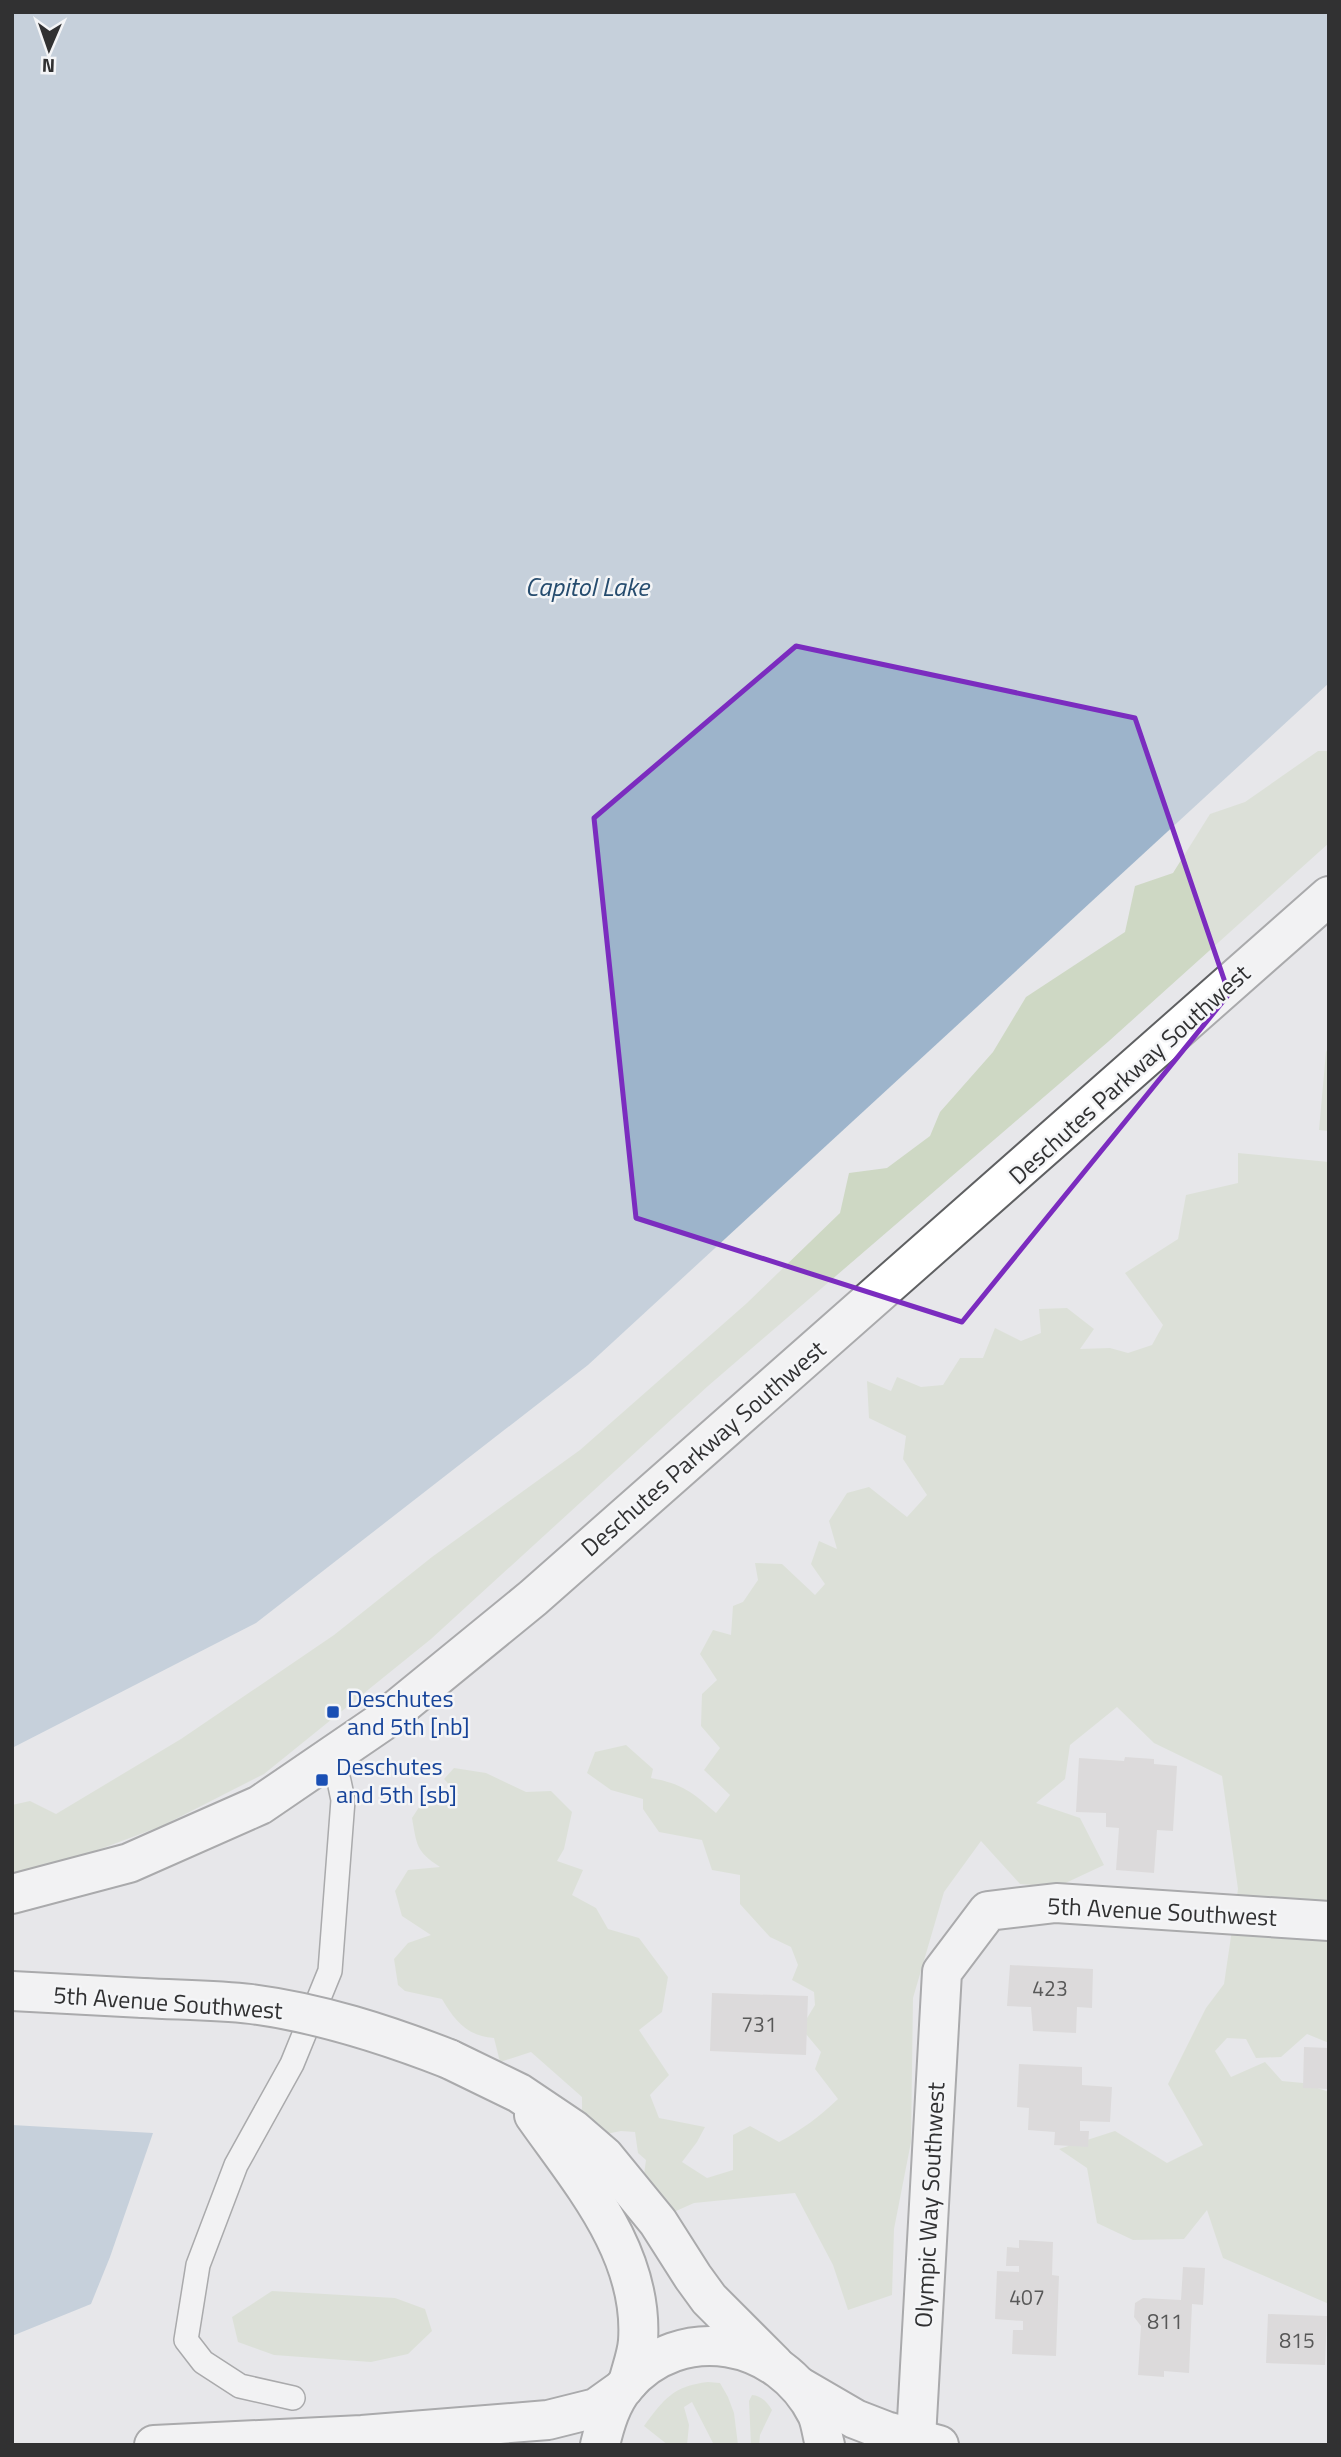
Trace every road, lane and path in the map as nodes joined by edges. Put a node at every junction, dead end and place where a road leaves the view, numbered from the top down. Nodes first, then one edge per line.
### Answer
1 (1329, 897) edge
2 (339, 1781) dead end
3 (12, 1894) edge
4 (1329, 1920) edge
5 (942, 1972) joint
6 (12, 1991) edge
7 (519, 2093) junction
8 (787, 2375) junction
9 (626, 2386) junction
10 (293, 2398) dead end
11 (362, 2435) junction
12 (928, 2442) edge
13 (154, 2445) edge
14 (415, 2445) edge
15 (600, 2445) edge
16 (825, 2445) edge

1 - 3 street, Deschutes Parkway Southwest
2 - 10 lane
4 - 5 street, 5th Avenue Southwest
5 - 12 street, Olympic Way Southwest
6 - 7 street, 5th Avenue Southwest, bridge
7 - 8 street, 5th Avenue Southwest
7 - 9 street, 5th Avenue Southwest
8 - 9 street
8 - 12 street
8 - 16 street
9 - 11 street
9 - 15 street
11 - 13 street
11 - 14 street

